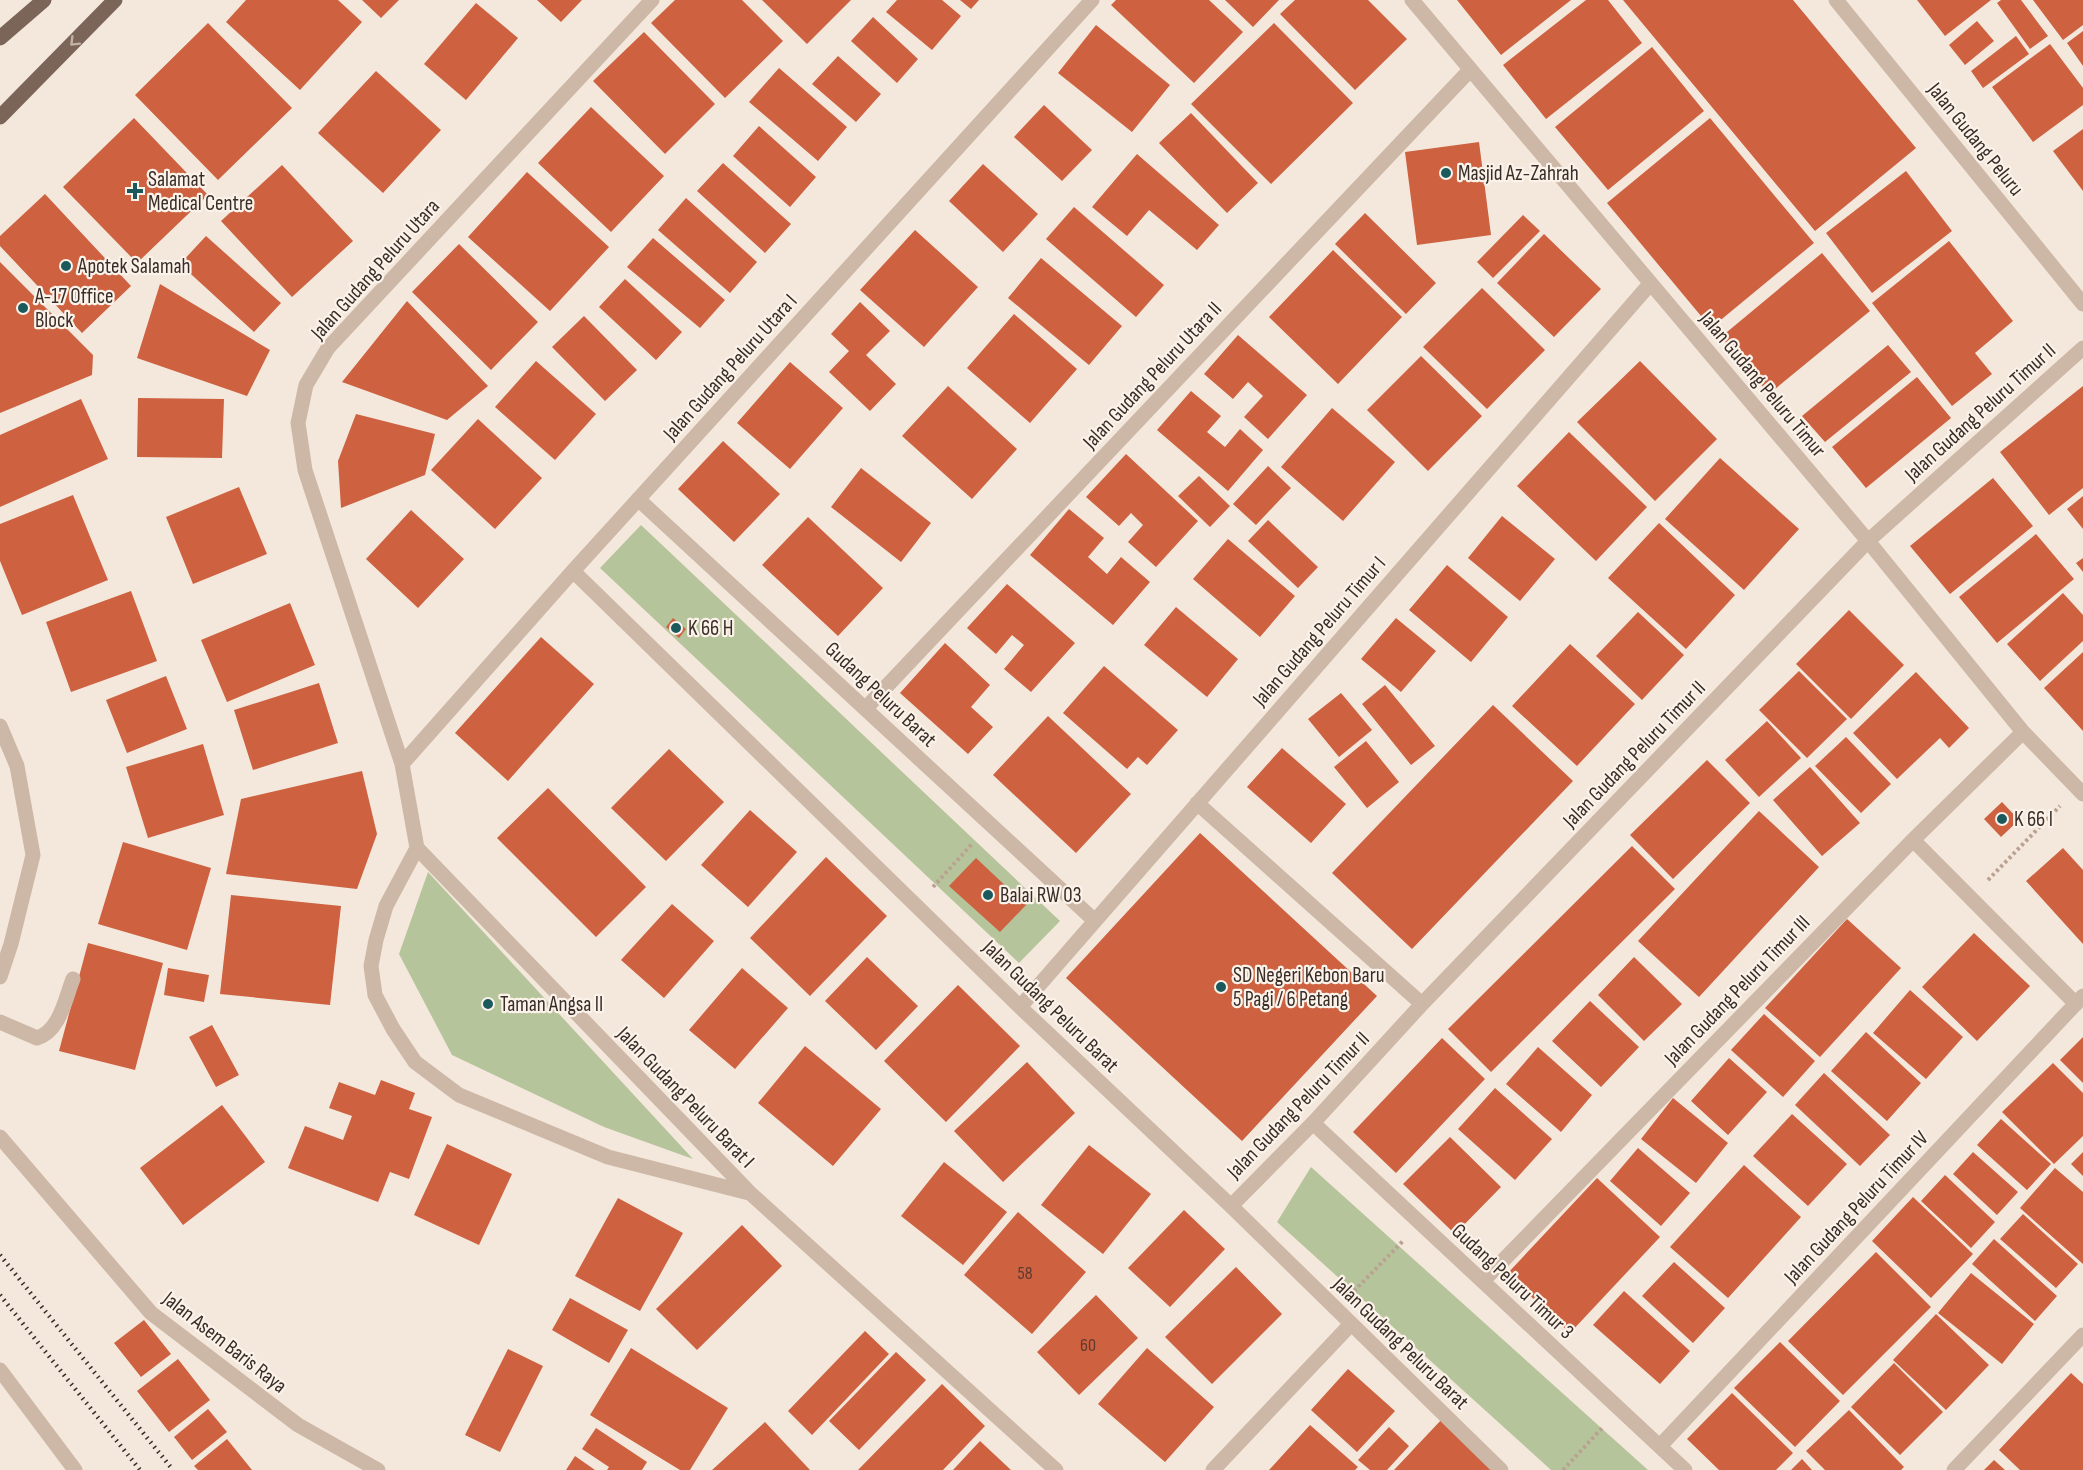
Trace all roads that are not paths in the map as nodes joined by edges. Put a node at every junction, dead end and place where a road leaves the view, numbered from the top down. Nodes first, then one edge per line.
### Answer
1 (44, 0) edge
2 (115, 0) edge
3 (652, 0) edge
4 (1092, 0) edge
5 (1412, 0) edge
6 (1836, 0) edge
7 (0, 38) edge
8 (1470, 70) junction
9 (0, 117) edge
10 (1650, 284) junction
11 (2083, 304) edge
12 (2083, 348) edge
13 (638, 499) junction
14 (1868, 541) junction
15 (573, 571) junction
16 (866, 708) junction
17 (0, 726) edge
18 (2023, 732) junction
19 (402, 764) junction
20 (2080, 791) edge
21 (1197, 803) junction
22 (1913, 840) junction
23 (417, 848) junction
24 (1095, 921) junction
25 (5, 942) edge
26 (0, 976) edge
27 (73, 979) dead end
28 (2079, 1000) edge
29 (1422, 1004) junction
30 (1020, 1007) junction
31 (0, 1022) edge
32 (1313, 1123) junction
33 (0, 1137) edge
34 (750, 1193) junction
35 (1231, 1206) junction
36 (1483, 1281) junction
37 (1351, 1324) junction
38 (2083, 1335) edge
39 (0, 1370) edge
40 (1660, 1446) junction
41 (75, 1470) edge
42 (378, 1470) edge
43 (1056, 1470) edge
44 (1213, 1470) edge
45 (1501, 1470) edge
46 (1686, 1470) edge
47 (1954, 1470) edge

1 - 7 main road
2 -> 9 main road
3 - 19 street, Jalan Gudang Peluru Utara
4 - 13 street, Jalan Gudang Peluru Utara I
5 - 8 street, Jalan Gudang Peluru Timur
6 - 11 street, Jalan Gudang Peluru
8 - 10 street, Jalan Gudang Peluru Timur
8 - 16 street, Jalan Gudang Peluru Utara II
10 - 14 street, Jalan Gudang Peluru Timur
10 - 21 street, Jalan Gudang Peluru Timur I
12 - 14 street, Jalan Gudang Peluru Timur II
13 - 15 street, Jalan Gudang Peluru Utara I
13 - 16 street, Gudang Peluru Barat
14 - 18 street, Jalan Gudang Peluru Timur
14 - 29 street, Jalan Gudang Peluru Timur II
15 - 19 street, Jalan Gudang Peluru Utara I
15 - 30 street, Jalan Gudang Peluru Barat
16 - 24 street, Gudang Peluru Barat
17 - 25 street
18 - 20 street, Jalan Gudang Peluru Timur
18 - 22 street, Jalan Gudang Peluru Timur III
19 - 23 street
21 - 24 street, Jalan Gudang Peluru Timur I
21 - 29 street
22 - 28 street
22 - 36 street, Jalan Gudang Peluru Timur III
23 - 34 street, Jalan Gudang Peluru Barat I
23 - 34 street, Jalan Gudang Peluru Barat I
24 - 30 street, Jalan Gudang Peluru Timur I
25 - 26 street
27 - 31 street
28 - 40 street, Jalan Gudang Peluru Timur IV
29 - 32 street, Jalan Gudang Peluru Timur II
30 - 35 street, Jalan Gudang Peluru Barat
32 - 35 street, Jalan Gudang Peluru Timur II
32 - 36 street, Gudang Peluru Timur 3
33 - 42 street, Jalan Asem Baris Raya
34 - 43 street, Jalan Gudang Peluru Barat I
35 - 37 street, Jalan Gudang Peluru Barat
36 - 40 street, Gudang Peluru Timur 3
37 - 44 street
37 - 45 street, Jalan Gudang Peluru Barat
38 - 47 street
39 - 41 street
40 - 46 street, Gudang Peluru Timur 3

